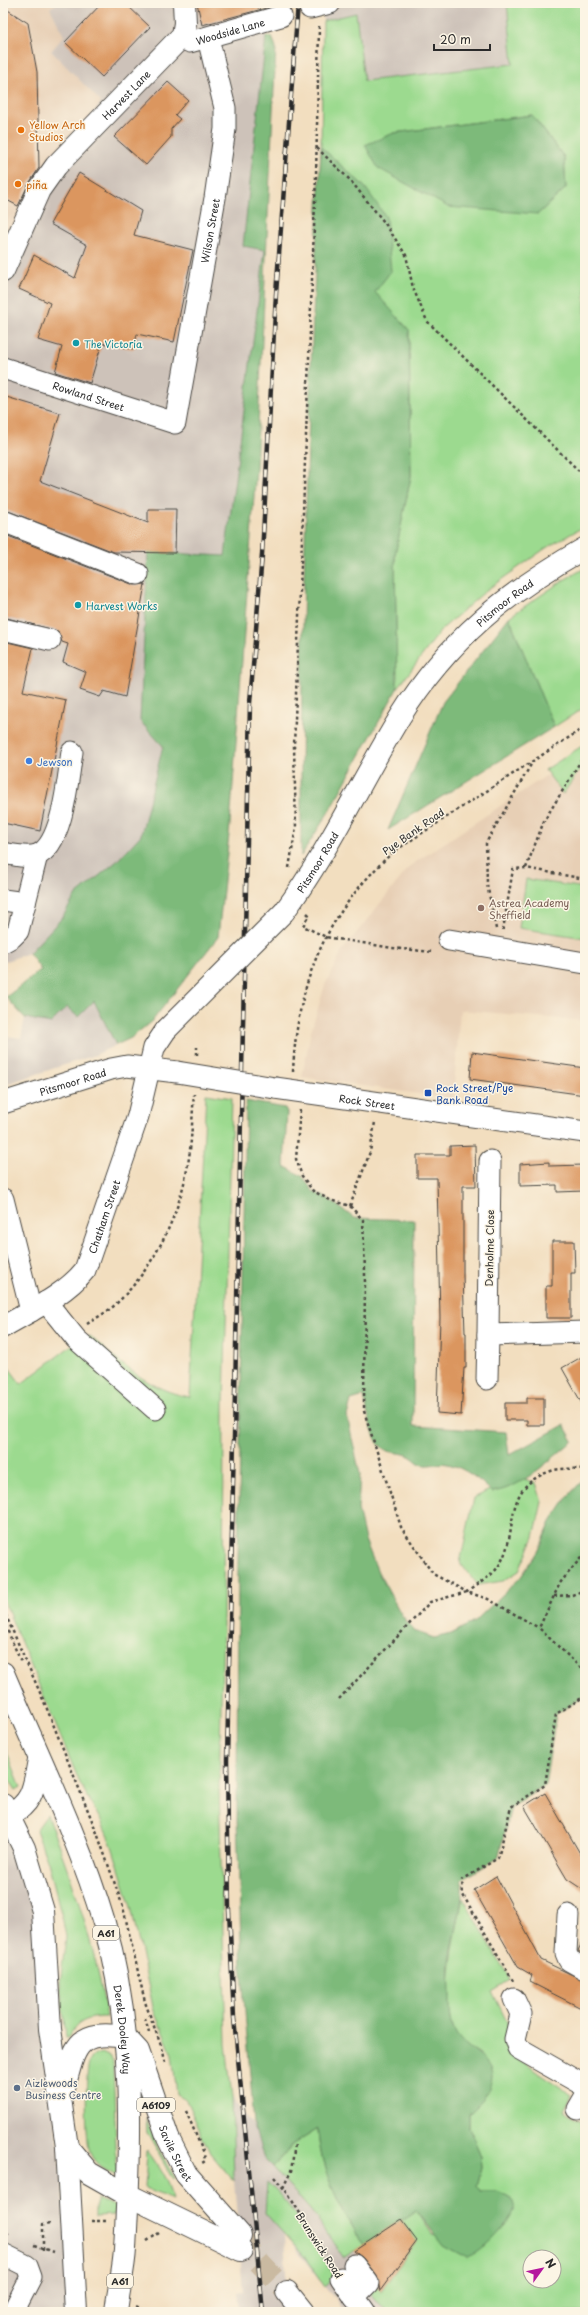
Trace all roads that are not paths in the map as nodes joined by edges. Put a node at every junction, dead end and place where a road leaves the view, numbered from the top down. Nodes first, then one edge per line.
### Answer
1 (184, 3) edge
2 (281, 16) dead end
3 (208, 38) junction
4 (180, 39) junction
5 (3, 271) edge
6 (3, 368) edge
7 (174, 423) joint
8 (3, 521) edge
9 (585, 548) edge
10 (138, 574) dead end
11 (3, 629) edge
12 (50, 640) dead end
13 (72, 752) dead end
14 (3, 853) edge
15 (37, 855) junction
16 (3, 900) edge
17 (25, 903) junction
18 (449, 940) road end
19 (3, 942) edge
20 (585, 963) edge
21 (150, 1068) junction
22 (3, 1103) edge
23 (585, 1132) edge
24 (490, 1161) dead end
25 (3, 1200) edge
26 (38, 1306) junction
27 (3, 1327) edge
28 (585, 1332) edge
29 (488, 1335) junction
30 (487, 1379) dead end
31 (155, 1408) dead end
32 (3, 1673) edge
33 (40, 1760) junction
34 (6, 1810) edge
35 (568, 1915) dead end
36 (585, 1969) edge
37 (514, 1999) road end
38 (125, 2037) junction
39 (585, 2086) edge
40 (62, 2098) junction
41 (67, 2147) junction
42 (126, 2194) junction
43 (13, 2264) edge
44 (347, 2272) road end
45 (287, 2292) tunnel mouth
46 (359, 2304) edge
47 (126, 2309) edge
48 (13, 2312) edge
49 (76, 2312) edge
50 (303, 2312) edge

1 - 4 main road
2 - 3 street, Woodside Lane
3 - 4 street, Woodside Lane
3 - 7 street, Wilson Street
4 - 5 main road, Harvest Lane
6 - 7 street, Rowland Street
8 - 10 street
9 - 21 street, Pitsmoor Road, bridge
11 - 12 street
13 - 15 street
14 - 15 street
15 - 17 street
16 - 17 street
17 - 19 street
18 - 20 street
21 - 22 street, Pitsmoor Road
21 - 23 street, Rock Street, bridge
21 - 26 street, Chatham Street
24 - 29 street, Denholme Close
25 - 26 street
26 - 27 street, Chatham Street
26 - 31 street
28 - 29 street
29 - 30 street, Denholme Close
32 - 33 main road, A61
33 - 34 main road
33 - 38 main road, Derek Dooley Way / A61
34 - 40 main road
35 - 36 street
37 - 39 street
38 - 40 main road
38 - 42 main road, Derek Dooley Way / A61
38 - 42 main road, Savile Street / A6109
40 - 41 main road
41 - 42 main road, Savile Street
41 - 49 main road
42 - 47 main road, Derek Dooley Way / A61
43 - 48 street
44 - 46 street, Brunswick Road
45 - 50 main road

